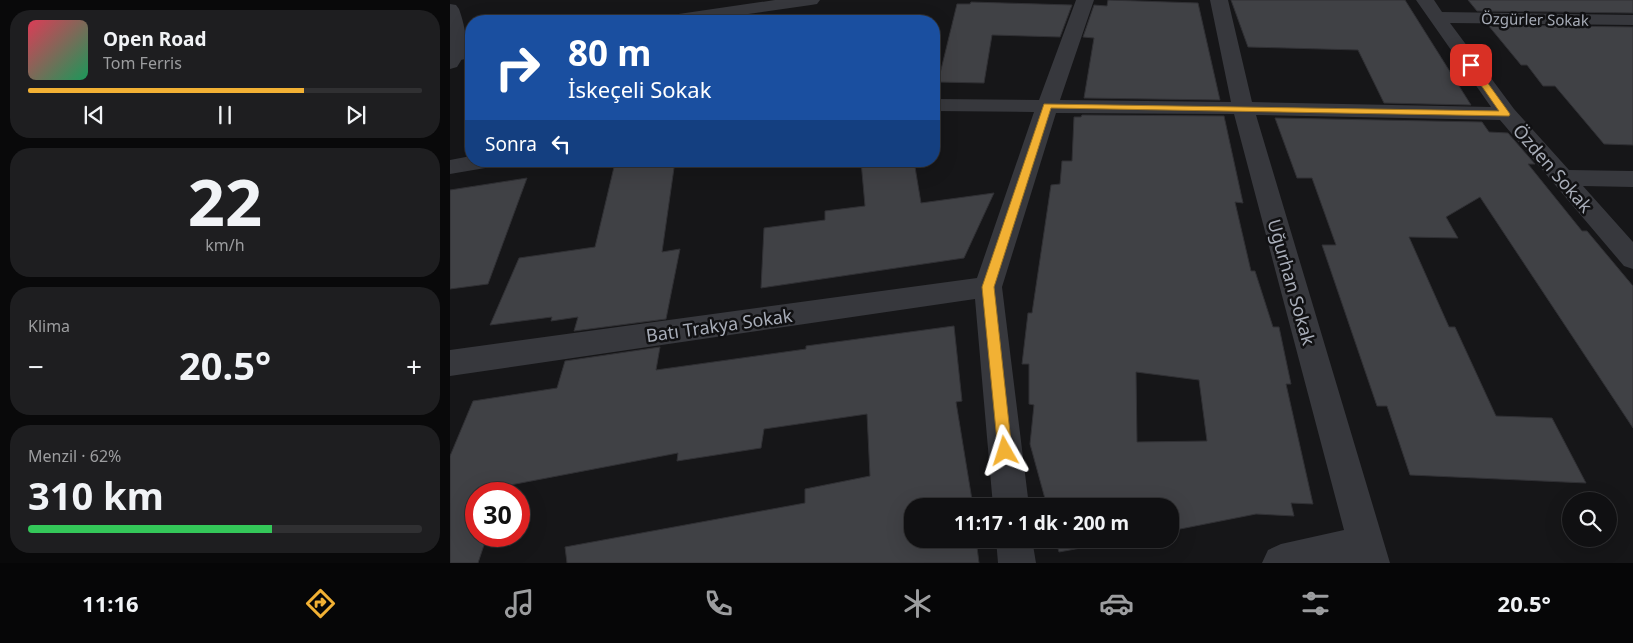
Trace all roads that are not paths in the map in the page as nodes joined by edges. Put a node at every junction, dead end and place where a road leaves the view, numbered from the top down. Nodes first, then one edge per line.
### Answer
1 (811, 0) edge
2 (1085, 0) edge
3 (1219, 0) edge
4 (1431, 8) edge
5 (450, 9) edge
6 (707, 15) edge
7 (1633, 20) edge
8 (459, 57) edge
9 (940, 105) edge
10 (1047, 106) junction
11 (1243, 108) junction
12 (1506, 114) junction
13 (465, 165) edge
14 (450, 167) edge
15 (1561, 178) junction
16 (1633, 179) edge
17 (1633, 259) edge
18 (988, 287) junction
19 (450, 362) edge
20 (1010, 498) edge
21 (1015, 548) edge
22 (1368, 553) edge
23 (1016, 563) edge
24 (1281, 563) edge

1 - 6 street
2 - 10 street
3 - 11 street, Uğurhan Sokak
4 - 7 street, Özgürler Sokak
4 - 12 street, Özden Sokak
5 - 8 street
9 - 10 street
10 - 11 street
10 - 18 street
11 - 12 street
11 - 22 street, Uğurhan Sokak
12 - 15 street, Özden Sokak
13 - 14 street
15 - 16 street
15 - 17 street, Özden Sokak
18 - 19 street, Batı Trakya Sokak
18 - 20 street
21 - 23 street
22 - 24 street

